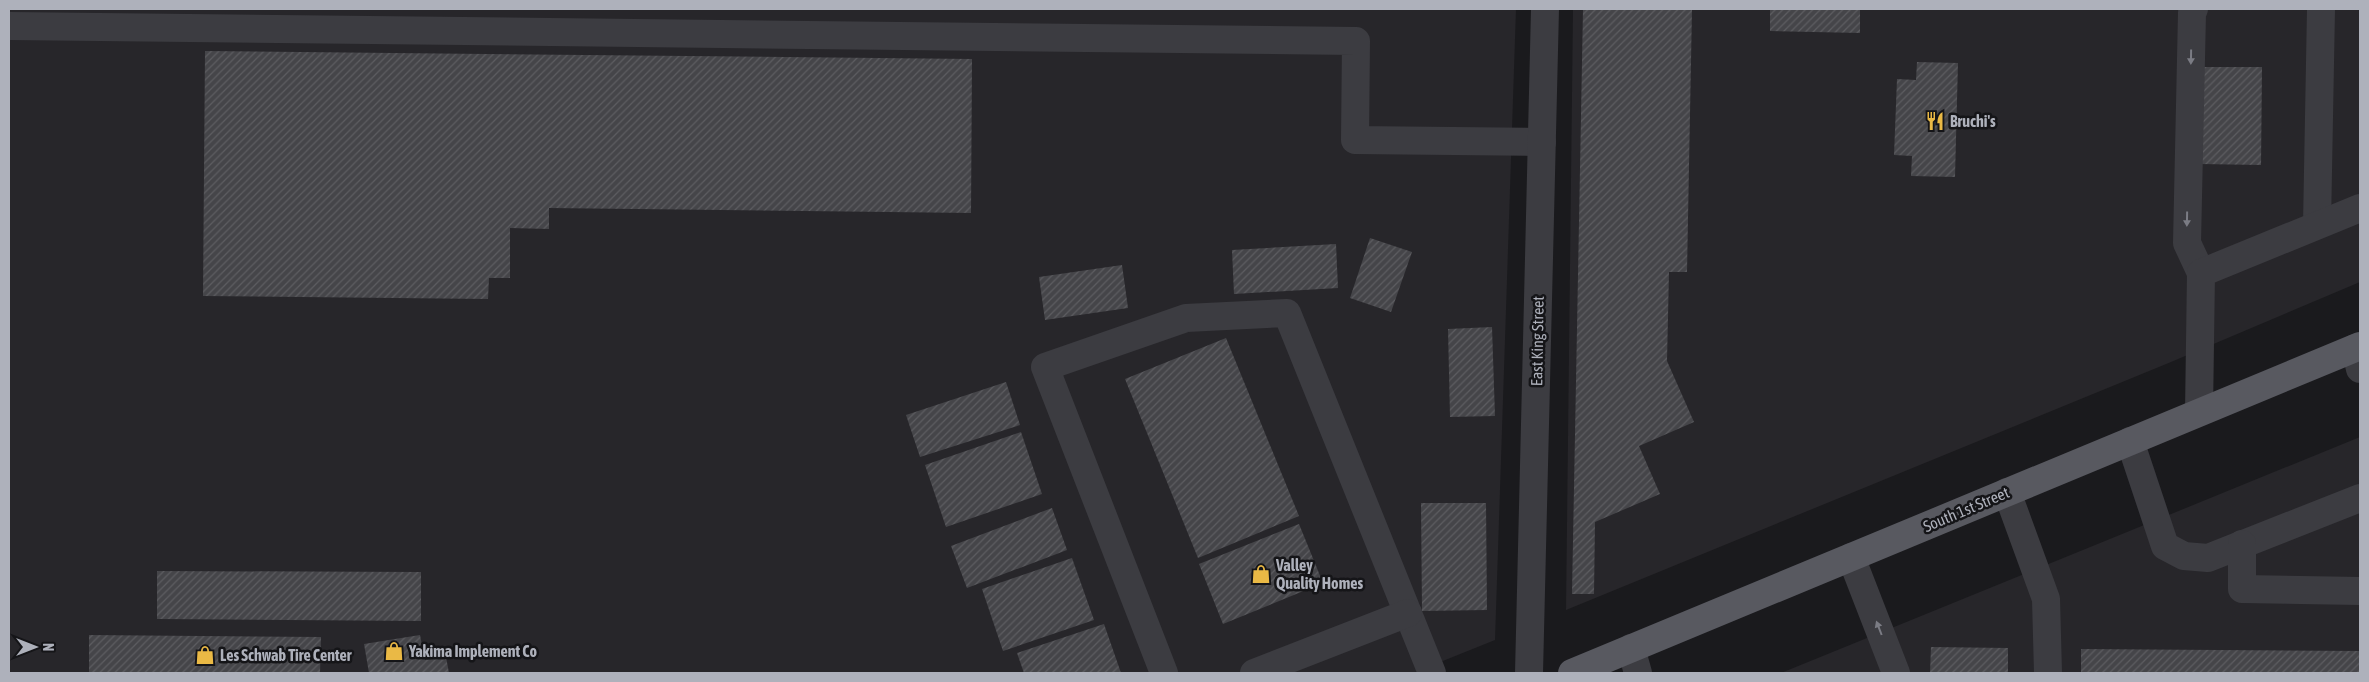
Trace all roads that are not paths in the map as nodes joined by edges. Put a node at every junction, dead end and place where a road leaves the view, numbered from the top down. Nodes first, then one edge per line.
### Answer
1 (1546, 9) edge
2 (2194, 9) edge
3 (2321, 10) edge
4 (478, 20) edge
5 (9, 26) edge
6 (1542, 142) junction
7 (2360, 208) edge
8 (2317, 225) junction
9 (2202, 273) junction
10 (2359, 354) edge
11 (2199, 412) junction
12 (2130, 441) junction
13 (2007, 492) junction
14 (2360, 498) edge
15 (2242, 544) junction
16 (1851, 557) junction
17 (2360, 591) edge
18 (1408, 613) junction
19 (1635, 661) edge
20 (1164, 673) edge
21 (1254, 673) edge
22 (1432, 673) edge
23 (1529, 673) edge
24 (1572, 673) edge
25 (1896, 673) edge
26 (2048, 673) edge

1 - 6 street, East King Street
2 -> 9 street
3 - 8 street
4 - 5 street
4 - 6 street
6 - 23 street, East King Street
7 - 8 street
8 - 9 street
9 - 11 street
10 - 11 main road, South 1st Street
11 - 12 main road, South 1st Street
12 - 13 main road, South 1st Street
12 - 15 street
13 - 16 main road, South 1st Street
13 - 26 street
14 - 15 street
15 - 17 street
16 - 19 main road, South 1st Street
25 -> 16 street
18 - 20 street
18 - 21 street
18 - 22 street
19 - 24 main road, South 1st Street

